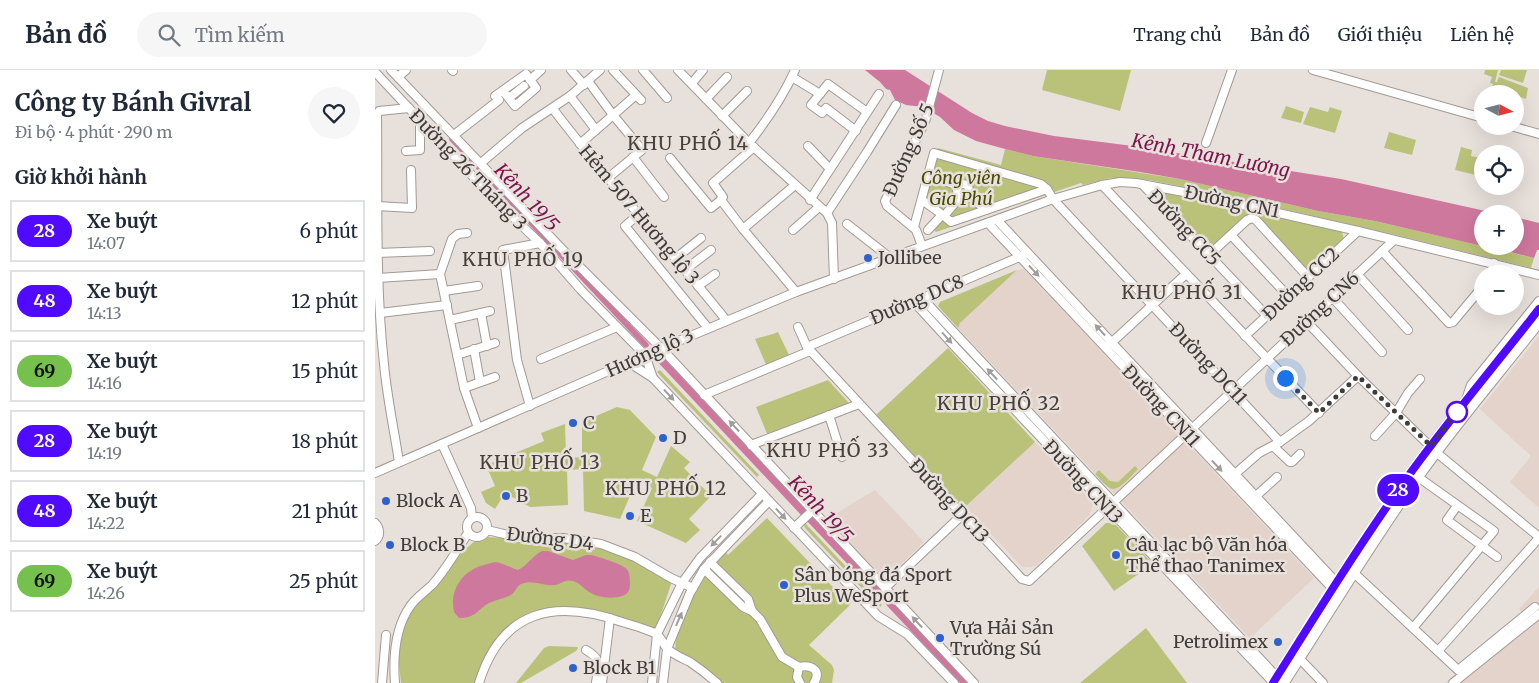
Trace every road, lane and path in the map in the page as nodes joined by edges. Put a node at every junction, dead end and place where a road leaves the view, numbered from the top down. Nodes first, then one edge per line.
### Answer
1 (391, 70) edge
2 (406, 70) edge
3 (541, 70) edge
4 (571, 70) edge
5 (600, 70) edge
6 (613, 70) edge
7 (643, 70) edge
8 (678, 70) edge
9 (703, 70) edge
10 (939, 70) edge
11 (1232, 70) edge
12 (1313, 70) edge
13 (375, 72) edge
14 (793, 74) edge
15 (398, 77) junction
16 (727, 77) dead end
17 (527, 83) junction
18 (586, 83) junction
19 (691, 83) junction
20 (503, 90) junction
21 (747, 91) dead end
22 (820, 94) junction
23 (879, 94) dead end
24 (570, 96) junction
25 (509, 98) junction
26 (667, 98) dead end
27 (706, 98) junction
28 (896, 105) dead end
29 (409, 108) junction
30 (553, 109) junction
31 (867, 112) junction
32 (613, 115) junction
33 (1474, 115) edge
34 (722, 116) junction
35 (420, 120) junction
36 (596, 130) junction
37 (856, 130) junction
38 (1524, 130) edge
39 (1539, 134) edge
40 (454, 135) junction
41 (1206, 143) dead end
42 (580, 144) junction
43 (751, 145) junction
44 (808, 146) dead end
45 (406, 151) dead end
46 (633, 157) junction
47 (670, 158) dead end
48 (481, 163) junction
49 (830, 169) junction
50 (411, 170) dead end
51 (929, 175) junction
52 (608, 178) junction
53 (1142, 184) junction
54 (795, 185) junction
55 (1102, 185) junction
56 (1047, 189) junction
57 (961, 193) junction
58 (664, 197) dead end
59 (1053, 199) junction
60 (721, 200) junction
61 (810, 200) junction
62 (922, 200) junction
63 (377, 206) junction
64 (819, 207) junction
65 (986, 210) junction
66 (827, 213) junction
67 (942, 215) junction
68 (638, 216) junction
69 (997, 220) junction
70 (988, 223) junction
71 (847, 224) dead end
72 (743, 229) junction
73 (915, 229) junction
74 (793, 230) dead end
75 (928, 230) junction
76 (537, 231) junction
77 (1357, 231) junction
78 (467, 233) dead end
79 (1231, 235) junction
80 (701, 238) dead end
81 (1394, 240) junction
82 (539, 244) junction
83 (928, 244) junction
84 (711, 250) dead end
85 (430, 251) dead end
86 (1382, 251) junction
87 (377, 253) junction
88 (1024, 255) junction
89 (1209, 255) junction
90 (676, 258) junction
91 (889, 258) junction
92 (1494, 263) joint
93 (685, 269) junction
94 (440, 274) junction
95 (715, 274) dead end
96 (1186, 274) junction
97 (1357, 274) junction
98 (1539, 274) edge
99 (1308, 277) junction
100 (378, 278) junction
101 (834, 278) junction
102 (478, 286) dead end
103 (698, 286) junction
104 (444, 292) junction
105 (796, 292) junction
106 (1288, 296) junction
107 (1332, 297) junction
108 (1474, 297) edge
109 (918, 300) junction
110 (1539, 301) edge
111 (447, 305) junction
112 (1152, 305) junction
113 (1539, 309) edge
114 (380, 313) junction
115 (1267, 316) junction
116 (450, 320) junction
117 (726, 320) junction
118 (1307, 322) junction
119 (1539, 323) edge
120 (617, 327) junction
121 (798, 327) dead end
122 (708, 328) junction
123 (1408, 330) dead end
124 (1245, 336) junction
125 (495, 343) dead end
126 (1109, 345) junction
127 (487, 346) junction
128 (474, 349) junction
129 (808, 349) junction
130 (653, 351) junction
131 (1382, 352) dead end
132 (457, 355) junction
133 (541, 359) dead end
134 (1267, 359) junction
135 (628, 362) junction
136 (1358, 376) junction
137 (495, 377) dead end
138 (653, 378) junction
139 (1420, 380) dead end
140 (480, 382) junction
141 (1484, 386) junction
142 (464, 388) junction
143 (1232, 391) junction
144 (704, 395) junction
145 (1464, 403) junction
146 (859, 404) junction
147 (530, 406) junction
148 (1319, 413) junction
149 (1396, 413) junction
150 (829, 415) junction
151 (478, 428) junction
152 (1190, 431) junction
153 (1375, 436) dead end
154 (442, 444) junction
155 (1277, 444) junction
156 (751, 445) junction
157 (1434, 450) junction
158 (1300, 454) dead end
159 (842, 457) dead end
160 (399, 462) junction
161 (375, 472) edge
162 (1235, 474) junction
163 (1277, 477) dead end
164 (1418, 477) junction
165 (762, 494) junction
166 (1256, 496) junction
167 (769, 501) junction
168 (1111, 506) junction
169 (1457, 506) junction
170 (809, 514) junction
171 (963, 515) junction
172 (472, 518) junction
173 (375, 523) edge
174 (794, 528) junction
175 (487, 530) junction
176 (468, 533) junction
177 (1539, 537) edge
178 (375, 541) edge
179 (1481, 546) junction
180 (1497, 557) dead end
181 (710, 562) junction
182 (704, 569) junction
183 (1354, 572) junction
184 (1027, 581) joint
185 (682, 583) junction
186 (1335, 586) junction
187 (693, 588) junction
188 (885, 588) junction
189 (752, 611) junction
190 (1537, 611) edge
191 (610, 618) junction
192 (1413, 628) junction
193 (657, 634) junction
194 (386, 635) dead end
195 (667, 649) junction
196 (586, 650) dead end
197 (1438, 651) junction
198 (1300, 659) junction
199 (799, 667) junction
200 (1277, 682) edge
201 (382, 683) edge
202 (395, 683) edge
203 (479, 683) edge
204 (596, 683) edge
205 (602, 683) edge
206 (652, 683) edge
207 (663, 683) edge
208 (717, 683) edge
209 (799, 683) edge
210 (814, 683) edge
211 (954, 683) edge
212 (974, 683) edge
213 (1323, 683) edge
214 (1453, 683) edge

1 - 15 street, Đường 26 Tháng 3
2 - 15 street
3 - 17 street
4 - 18 street
5 - 18 street
6 - 32 street
7 - 26 street
8 - 19 street
9 - 19 street
10 - 73 street, Đường Số 5
11 - 41 street
12 - 33 street
13 - 29 street, Đường 26 Tháng 3
14 - 22 street
14 - 43 street
15 - 40 street, Đường 26 Tháng 3
16 - 27 street
17 - 20 street
17 - 25 street
17 - 25 street
18 - 24 street
18 - 32 street
19 - 27 street
20 - 25 street
20 - 40 street
21 - 34 street
22 - 31 street
22 - 37 street
23 - 31 street
24 - 30 street
24 - 36 street
27 - 34 street
28 - 66 street
29 - 35 street, Đường 26 Tháng 3
29 - 63 street
30 - 42 street, Hẻm 507 Hương lộ 3
30 - 48 street
31 - 37 street
32 - 36 street
32 - 46 street
34 - 43 street
35 - 45 street
35 - 76 street, Đường 26 Tháng 3
36 - 42 street
37 - 49 street
38 - 39 street
40 - 48 street, Đường 26 Tháng 3
42 - 52 street, Hẻm 507 Hương lộ 3
43 - 54 street
43 - 60 street
44 - 49 street
46 - 52 street
46 - 58 street
47 - 60 street
48 - 76 street, Đường 26 Tháng 3
49 - 61 street
50 - 63 street
51 - 56 street
51 - 57 street
51 - 62 street
52 - 68 street, Hẻm 507 Hương lộ 3
53 - 55 street, Đường CN1
53 - 77 street, Đường CN1
53 - 89 street, Đường CC5
54 - 61 street
54 - 72 street
55 - 59 street, Đường CN1
55 - 96 street
56 - 59 street, Đường DC11
56 - 65 street
57 - 65 street
57 - 67 street
59 - 69 street, Đường CN1
59 - 112 street, Đường DC11
60 - 72 street
61 - 64 street
62 - 67 street
62 - 73 street
63 - 87 street
64 - 66 street
64 - 74 street
65 - 67 street
66 - 101 street
67 - 75 street
68 - 90 street, Hẻm 507 Hương lộ 3
68 - 122 street
69 - 70 street, Đường CN1
69 - 88 street, Đường CN11
70 - 83 street, Đường CN1
70 - 88 street, Đường CN11
71 - 91 street
72 - 105 street
73 - 75 street
73 - 83 street
75 - 83 street
76 - 82 street, Đường 26 Tháng 3
76 - 130 street, Đường 26 Tháng 3
77 - 81 street, Đường CN1
77 - 99 street, Đường CC2
78 - 94 street
79 - 89 street
79 - 99 street
79 - 106 street
80 - 90 street
81 - 86 street, Đường CN6
81 - 92 street, Đường CN1
82 - 120 street, Đường 26 Tháng 3
82 - 147 street
83 - 91 street, Hương lộ 3
84 - 93 street
85 - 87 street
86 - 97 street, Đường CN6
86 - 108 street
87 - 100 street
88 - 109 street, Đường DC8
88 - 126 street, Đường CN11
89 - 115 street, Đường CC5
90 - 93 street, Hẻm 507 Hương lộ 3
91 - 101 street, Hương lộ 3
92 - 98 street, Đường CN1
93 - 103 street, Hẻm 507 Hương lộ 3
94 - 100 street
94 - 104 street
95 - 103 street
96 - 112 street
96 - 124 street
97 - 107 street, Đường CN6
97 - 123 street
99 - 106 street, Đường CC2
100 - 114 street
101 - 105 street, Hương lộ 3
102 - 104 street
103 - 117 street, Hẻm 507 Hương lộ 3
104 - 111 street
105 - 117 street, Hương lộ 3
106 - 115 street, Đường CC2
107 - 118 street, Đường CN6
107 - 131 street
109 - 129 street, Đường DC8
109 - 168 street, Đường CN13
110 - 145 street
111 - 114 street
111 - 116 street
112 - 126 street
112 - 143 street, Đường DC11
113 - 141 main road
114 - 160 street
115 - 124 street, Đường CC2
116 - 127 street
116 - 132 street
117 - 122 street, Hương lộ 3
118 - 134 street, Đường CN6
118 - 136 street
119 - 141 main road
120 - 130 street, Đường 26 Tháng 3
120 - 133 street
121 - 129 street, Đường DC13
122 - 130 street, Hương lộ 3
124 - 134 street
125 - 127 street
126 - 152 street, Đường CN11
127 - 128 street
128 - 132 street
128 - 140 street
129 - 144 street, Đường DC8
129 - 146 street, Đường DC13
130 - 135 street, Hương lộ 3
130 - 138 street
130 - 144 street
132 - 142 street
134 - 143 street, Đường CN6
134 - 148 street
135 - 138 street
135 - 147 street, Hương lộ 3
136 - 148 street
136 - 149 street
137 - 140 street
138 -> 165 street
139 - 149 street
140 - 142 street
141 - 145 main road
141 - 157 main road
142 - 151 street
143 - 152 street, Đường CN6
143 - 155 street, Đường DC11
156 -> 144 street
145 - 157 main road
146 - 150 street
146 - 171 street, Đường DC13
147 - 151 street, Hương lộ 3
148 - 155 street
149 - 153 street
149 - 157 street
150 - 156 street
150 - 159 street
151 - 154 street, Hương lộ 3
152 - 162 street, Đường CN11
152 - 168 street, Đường CN6
152 -> 186 street, Đường CN11
154 - 160 street, Hương lộ 3
154 - 172 street
155 - 158 street, Đường DC11
155 - 162 street
156 - 170 street
157 - 164 main road
157 - 177 street
157 - 186 main road
160 - 161 street, Hương lộ 3
162 - 166 street, Đường CN11
163 - 166 street
164 - 169 street
164 - 183 main road
165 - 167 street
165 -> 185 street
166 - 186 street, Đường CN11
167 -> 174 street
167 - 181 street
168 - 184 street, Đường CN6
168 - 200 street, Đường CN13
169 - 179 street
169 - 179 street
170 - 174 street
170 - 188 street
171 - 184 street, Đường DC13
171 - 188 street
172 - 175 street
172 - 176 street
173 - 178 street
174 - 211 street
175 - 176 street
175 - 185 street, Đường D4
176 - 202 street
177 - 197 street
179 - 180 street
179 - 192 street
181 - 182 street
181 - 189 street
182 - 187 street
182 - 189 street
183 - 192 street
183 - 198 main road
185 - 187 street, Đường D4
185 - 193 street
186 - 200 main road
195 -> 187 street
212 -> 188 street
189 - 199 street
190 - 197 street
190 - 214 street
191 - 193 street
191 - 203 street
191 - 205 street
192 - 197 street
193 - 195 street
193 - 206 street
194 - 201 street
195 - 207 street
195 - 208 street
196 - 204 street
198 - 200 main road
198 - 213 street
199 - 209 street
199 - 210 street

